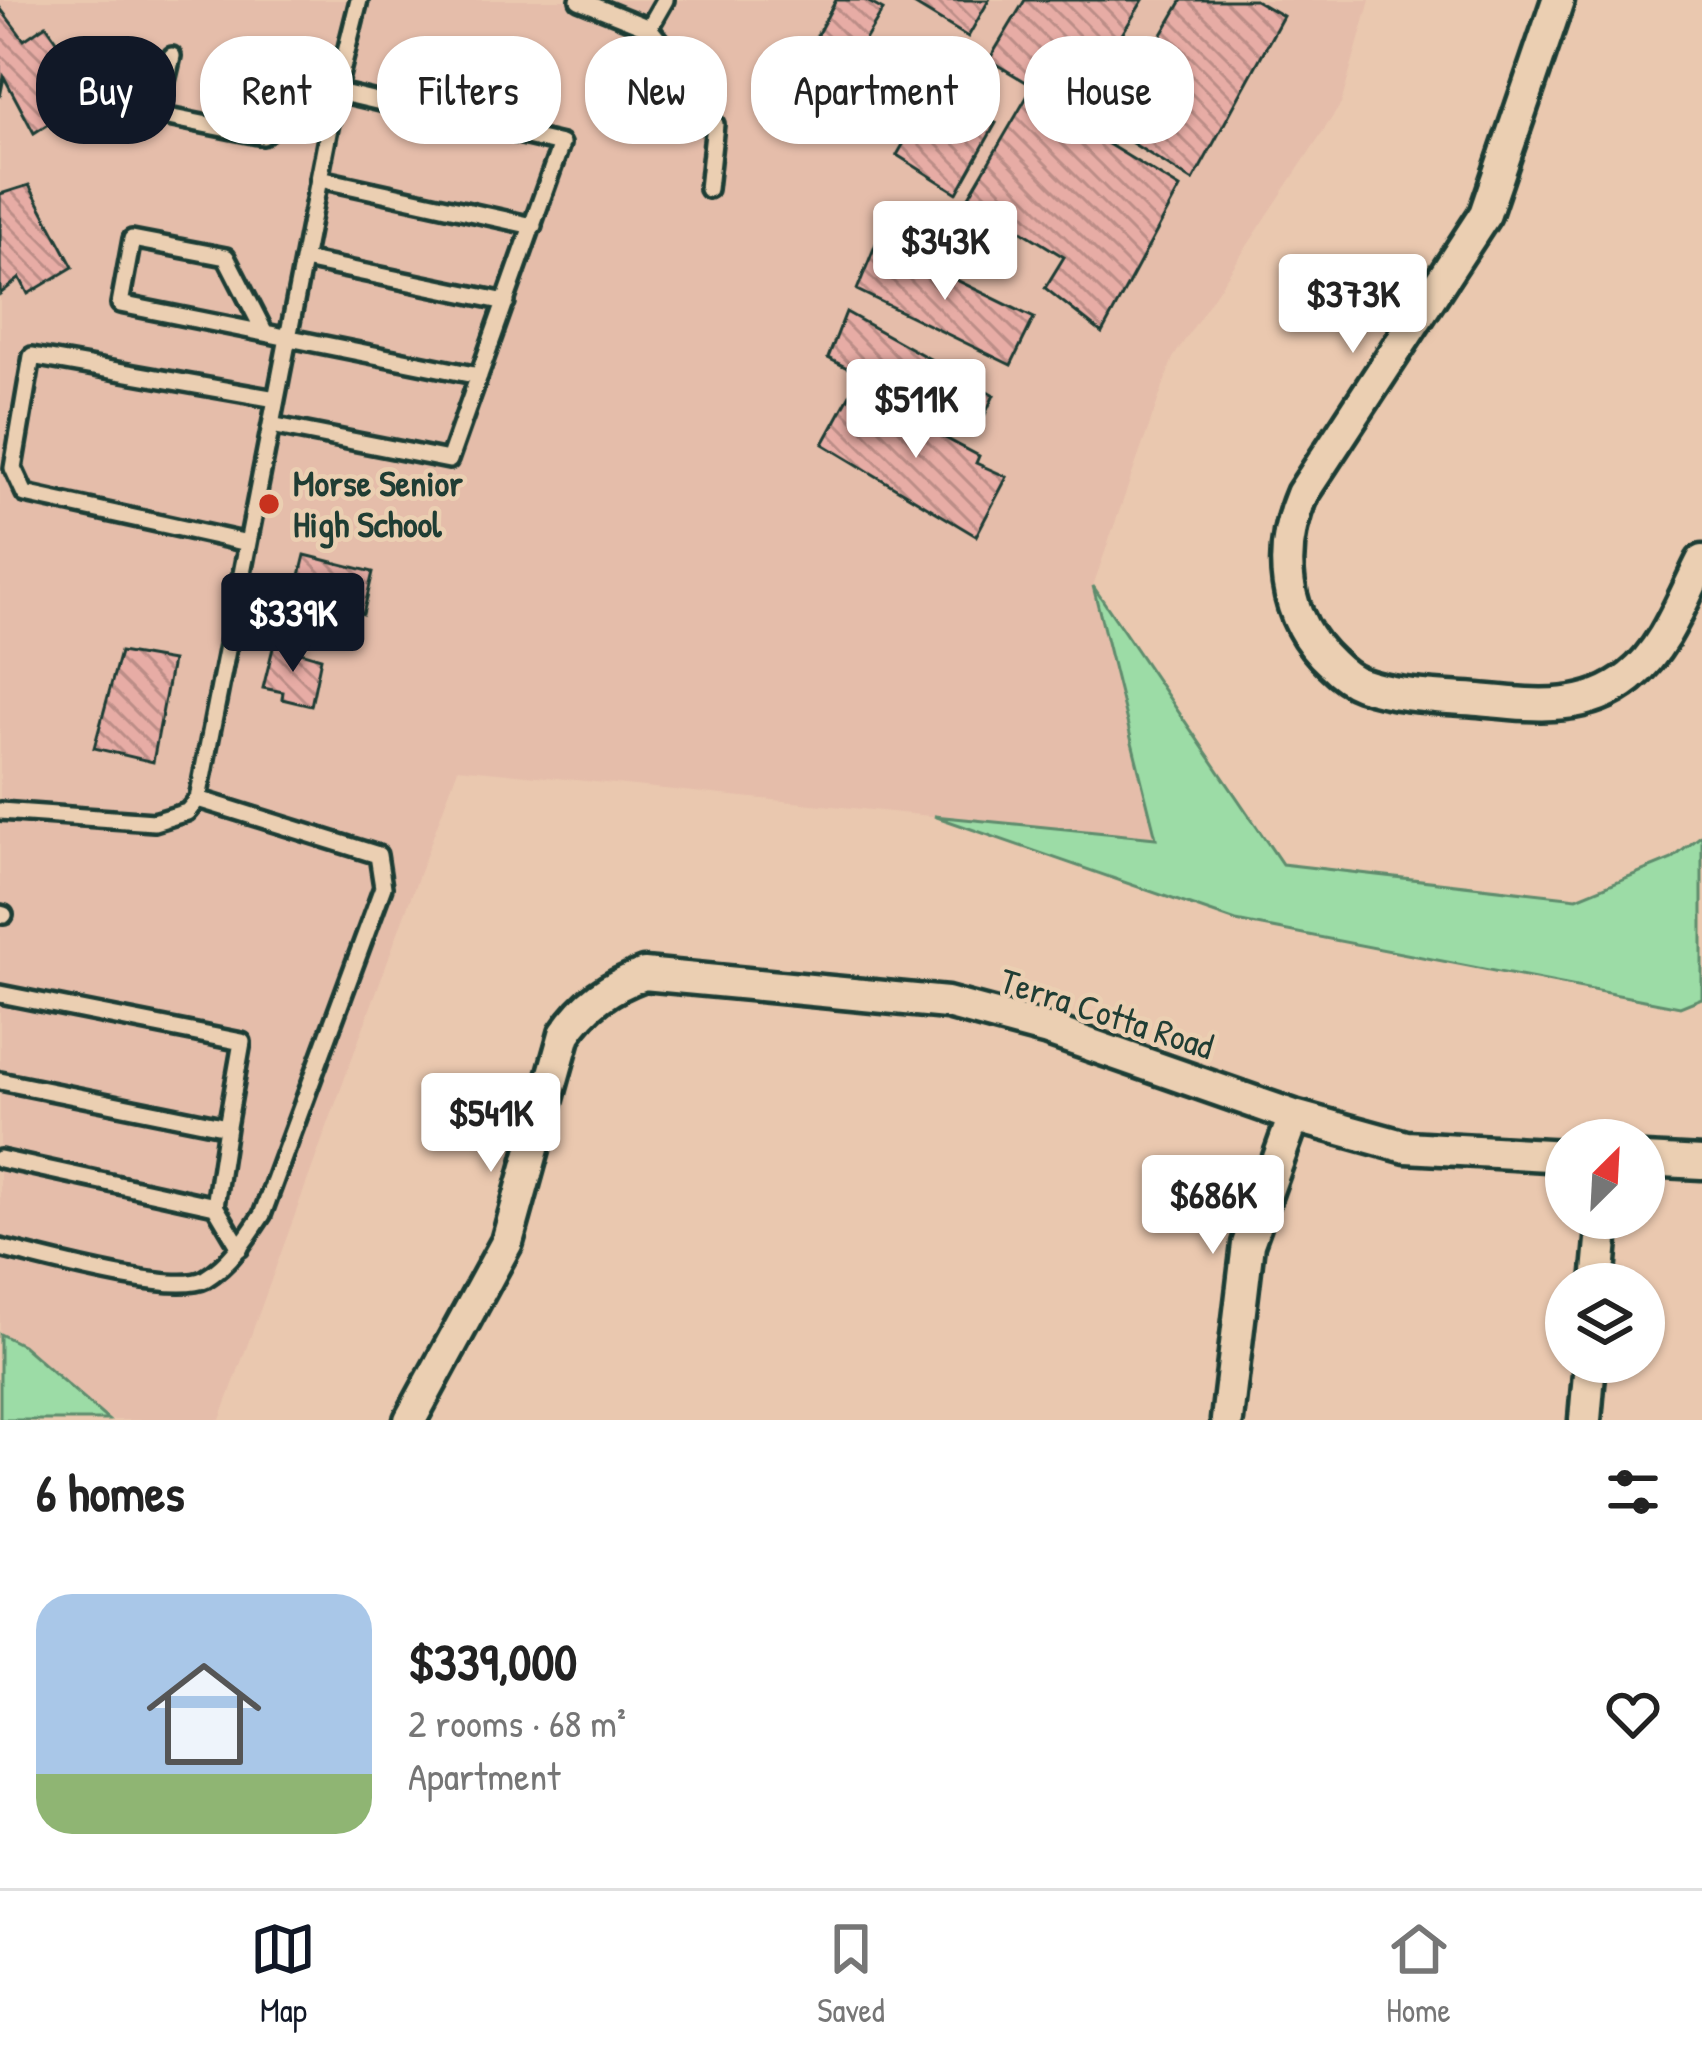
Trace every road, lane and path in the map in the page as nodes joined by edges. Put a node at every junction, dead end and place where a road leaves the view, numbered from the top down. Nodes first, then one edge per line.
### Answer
1 (359, 0) edge
2 (579, 0) edge
3 (665, 0) edge
4 (1558, 0) edge
5 (649, 28) junction
6 (350, 36) edge
7 (353, 96) edge
8 (326, 144) edge
9 (320, 179) junction
10 (708, 189) dead end
11 (533, 226) junction
12 (304, 260) junction
13 (506, 302) junction
14 (264, 332) junction
15 (289, 336) junction
16 (479, 376) junction
17 (276, 399) junction
18 (271, 424) junction
19 (248, 543) junction
20 (1702, 561) edge
21 (198, 800) junction
22 (0, 811) edge
23 (0, 994) edge
24 (0, 1082) edge
25 (1294, 1116) junction
26 (227, 1127) junction
27 (1545, 1155) edge
28 (0, 1159) edge
29 (1665, 1161) edge
30 (1702, 1163) edge
31 (215, 1206) junction
32 (0, 1248) edge
33 (240, 1248) junction
34 (1588, 1383) edge
35 (410, 1420) edge
36 (1227, 1420) edge
37 (1585, 1420) edge

1 - 6 lane
2 - 5 lane
3 - 5 lane
4 - 20 street
5 - 10 lane
7 - 11 lane
8 - 9 lane
9 - 11 lane
9 - 12 lane
11 - 13 lane
12 - 13 lane
12 - 15 lane
13 - 16 lane
14 - 14 lane
14 - 15 lane
15 - 16 lane
15 - 17 lane
16 - 18 lane
17 - 18 lane
17 - 19 lane
18 - 19 lane
19 - 21 lane
21 - 22 lane
21 - 33 lane
23 - 26 lane
24 - 26 lane
25 - 27 street, Terra Cotta Road
25 - 35 street, Terra Cotta Road
25 - 36 street
26 - 31 lane
28 - 31 lane
29 - 30 street
31 - 33 lane
32 - 33 lane
34 - 37 street

